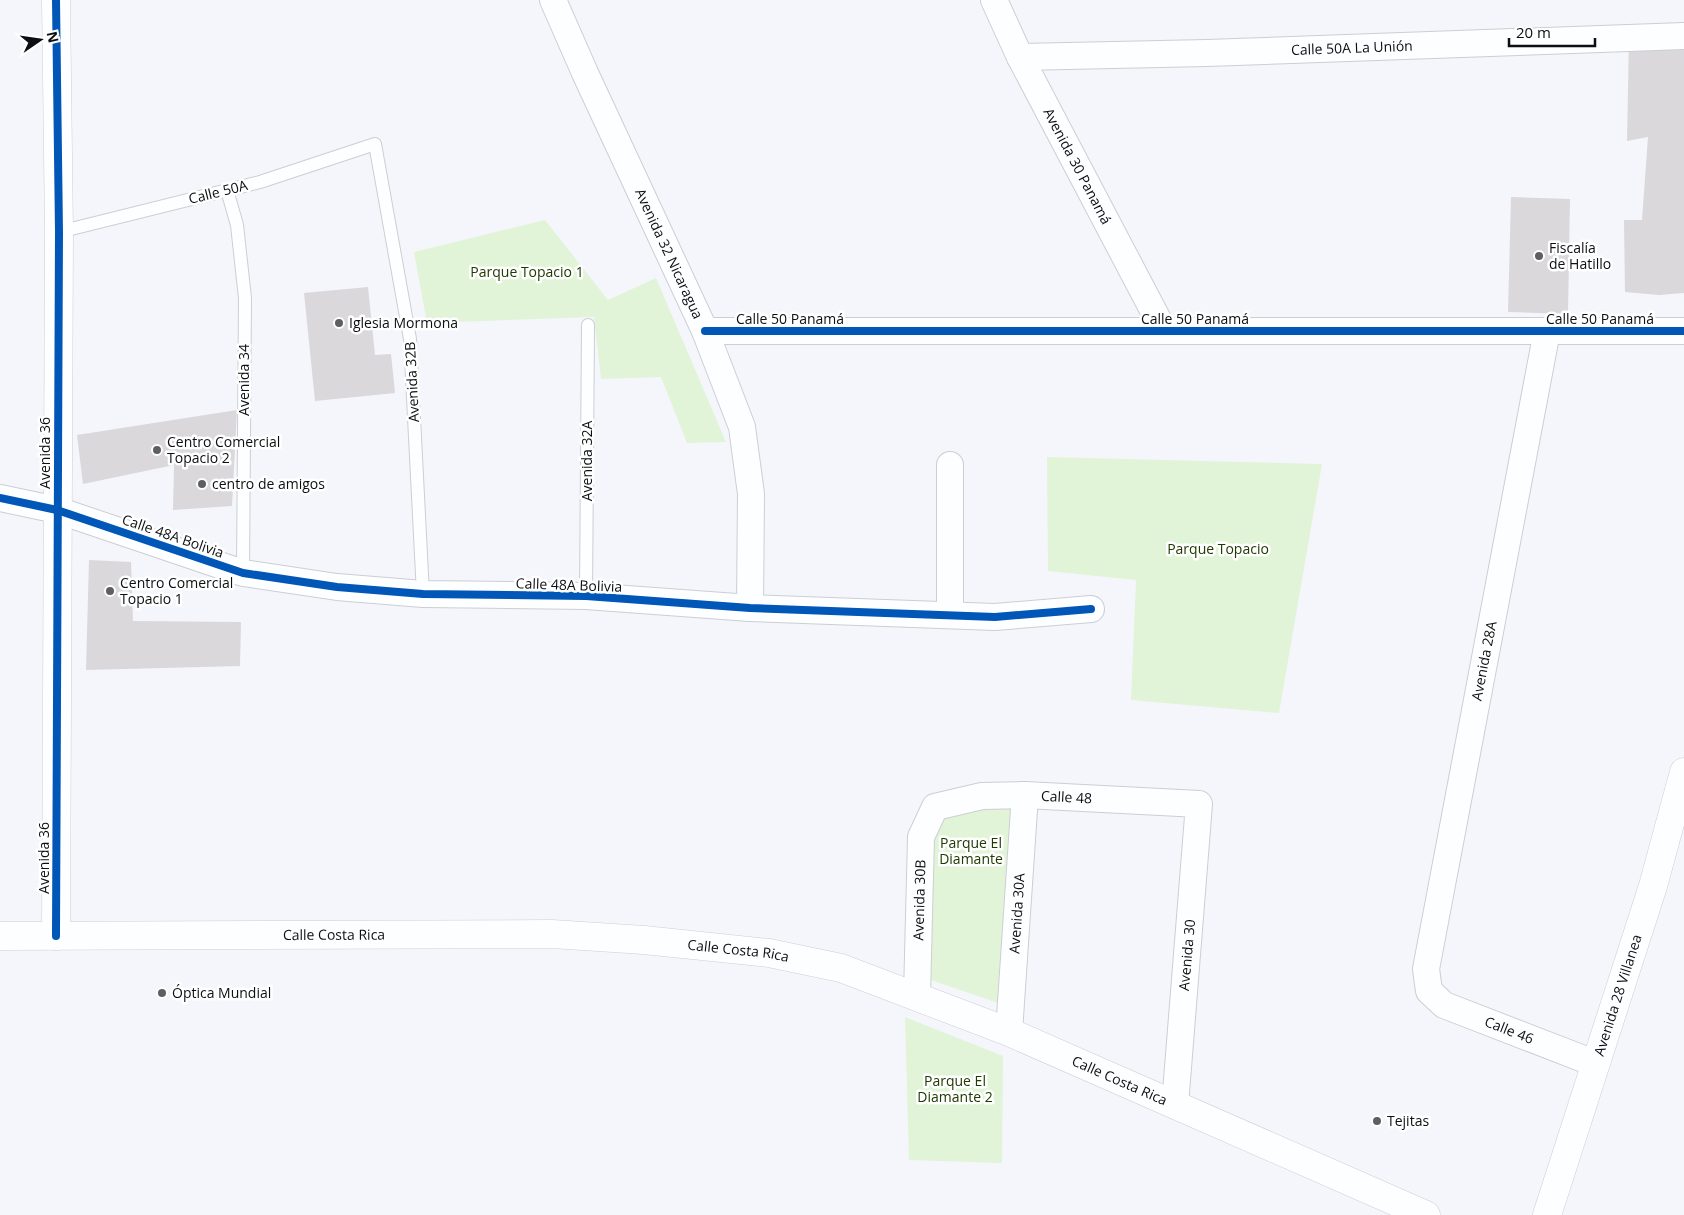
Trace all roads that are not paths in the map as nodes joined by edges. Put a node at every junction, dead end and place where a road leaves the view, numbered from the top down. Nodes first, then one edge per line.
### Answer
1 (56, 0) edge
2 (553, 0) edge
3 (994, 0) edge
4 (1684, 36) edge
5 (1020, 57) junction
6 (375, 144) joint
7 (227, 190) junction
8 (59, 232) junction
9 (588, 325) dead end
10 (705, 331) junction
11 (1164, 331) junction
12 (1547, 331) junction
13 (1684, 331) edge
14 (950, 465) dead end
15 (0, 498) edge
16 (57, 510) junction
17 (243, 573) junction
18 (423, 594) junction
19 (586, 596) junction
20 (750, 608) junction
21 (1090, 609) dead end
22 (950, 614) junction
23 (1684, 772) edge
24 (1025, 795) junction
25 (1199, 804) joint
26 (935, 808) joint
27 (0, 936) edge
28 (56, 936) junction
29 (1429, 991) joint
30 (917, 995) junction
31 (1009, 1032) junction
32 (1594, 1063) junction
33 (1175, 1105) junction
34 (1426, 1215) edge
35 (1547, 1215) edge

1 - 8 main road, Avenida 36
2 - 10 street, Avenida 32 Nicaragua
3 - 5 street, Avenida 30 Panamá
4 - 5 street, Calle 50A La Unión
5 - 11 street, Avenida 30 Panamá
6 - 7 lane, Calle 50A
6 - 18 lane, Avenida 32B
7 - 8 lane, Calle 50A
7 - 17 lane, Avenida 34
8 - 16 main road, Avenida 36
9 - 19 lane, Avenida 32A
10 - 11 street, Calle 50 Panamá
10 - 20 street, Avenida 32 Nicaragua
11 - 12 street, Calle 50 Panamá
12 - 13 street, Calle 50 Panamá
12 - 29 street, Avenida 28A
14 - 22 street
15 - 16 street, Calle 48A Bolivia
16 - 17 street, Calle 48A Bolivia
16 - 28 main road, Avenida 36
17 - 18 street, Calle 48A Bolivia
18 - 19 street, Calle 48A Bolivia
19 - 20 street, Calle 48A Bolivia
20 - 22 street, Calle 48A Bolivia
21 - 22 street, Calle 48A Bolivia
23 - 32 main road, Avenida 28 Villanea
24 - 25 street, Calle 48
24 - 26 street, Calle 48
24 - 31 street, Avenida 30A
25 - 33 street, Avenida 30
26 - 30 street, Avenida 30B
27 - 28 main road, Calle Costa Rica
28 - 30 main road, Calle Costa Rica
29 - 32 street, Calle 46
30 - 31 main road, Calle Costa Rica
31 - 33 main road, Calle Costa Rica
32 - 35 main road, Avenida 28 Villanea
33 - 34 main road, Calle Costa Rica

